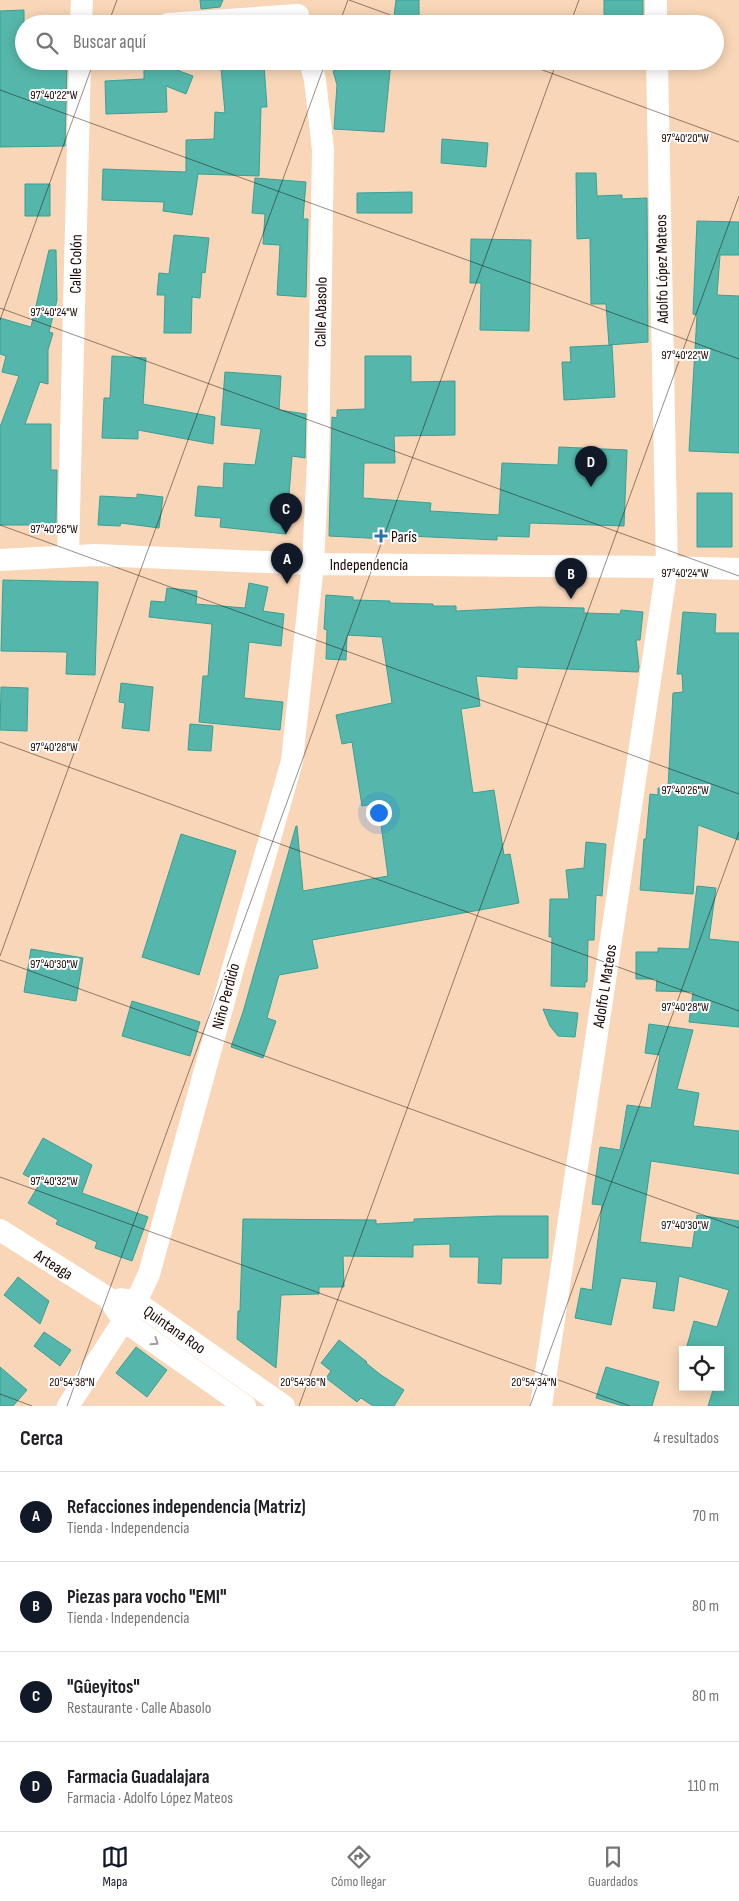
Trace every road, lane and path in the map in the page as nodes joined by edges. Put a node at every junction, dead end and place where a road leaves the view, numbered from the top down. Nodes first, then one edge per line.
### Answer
1 (82, 0) edge
2 (656, 0) edge
3 (298, 13) edge
4 (81, 15) edge
5 (274, 15) edge
6 (656, 15) edge
7 (80, 70) edge
8 (312, 70) edge
9 (657, 70) edge
10 (68, 556) junction
11 (0, 560) edge
12 (313, 564) junction
13 (667, 567) junction
14 (739, 569) edge
15 (0, 1230) edge
16 (108, 1298) junction
17 (136, 1302) junction
18 (124, 1321) junction
19 (228, 1366) junction
20 (215, 1385) junction
21 (545, 1405) edge
22 (68, 1406) edge
23 (245, 1406) edge
24 (284, 1406) edge

1 - 4 street
2 - 6 street
3 - 5 street
7 - 10 street, Calle Colón
8 - 12 street, Calle Abasolo
9 - 13 street, Adolfo López Mateos
10 - 11 street, Independencia
10 - 12 street, Independencia
12 - 13 street, Independencia
12 - 17 street, Niño Perdido
13 - 14 street, Independencia
13 - 21 street, Adolfo L Mateos
15 - 16 street, Arteaga
16 - 17 street, Quintana Roo
16 - 18 street, Quintana Roo
17 - 18 street, Niño Perdido
17 - 19 street, Quintana Roo
18 -> 20 street, Quintana Roo
18 - 22 street, Niño Perdido
19 - 20 street
19 - 24 street, Quintana Roo
20 - 23 street, Quintana Roo

